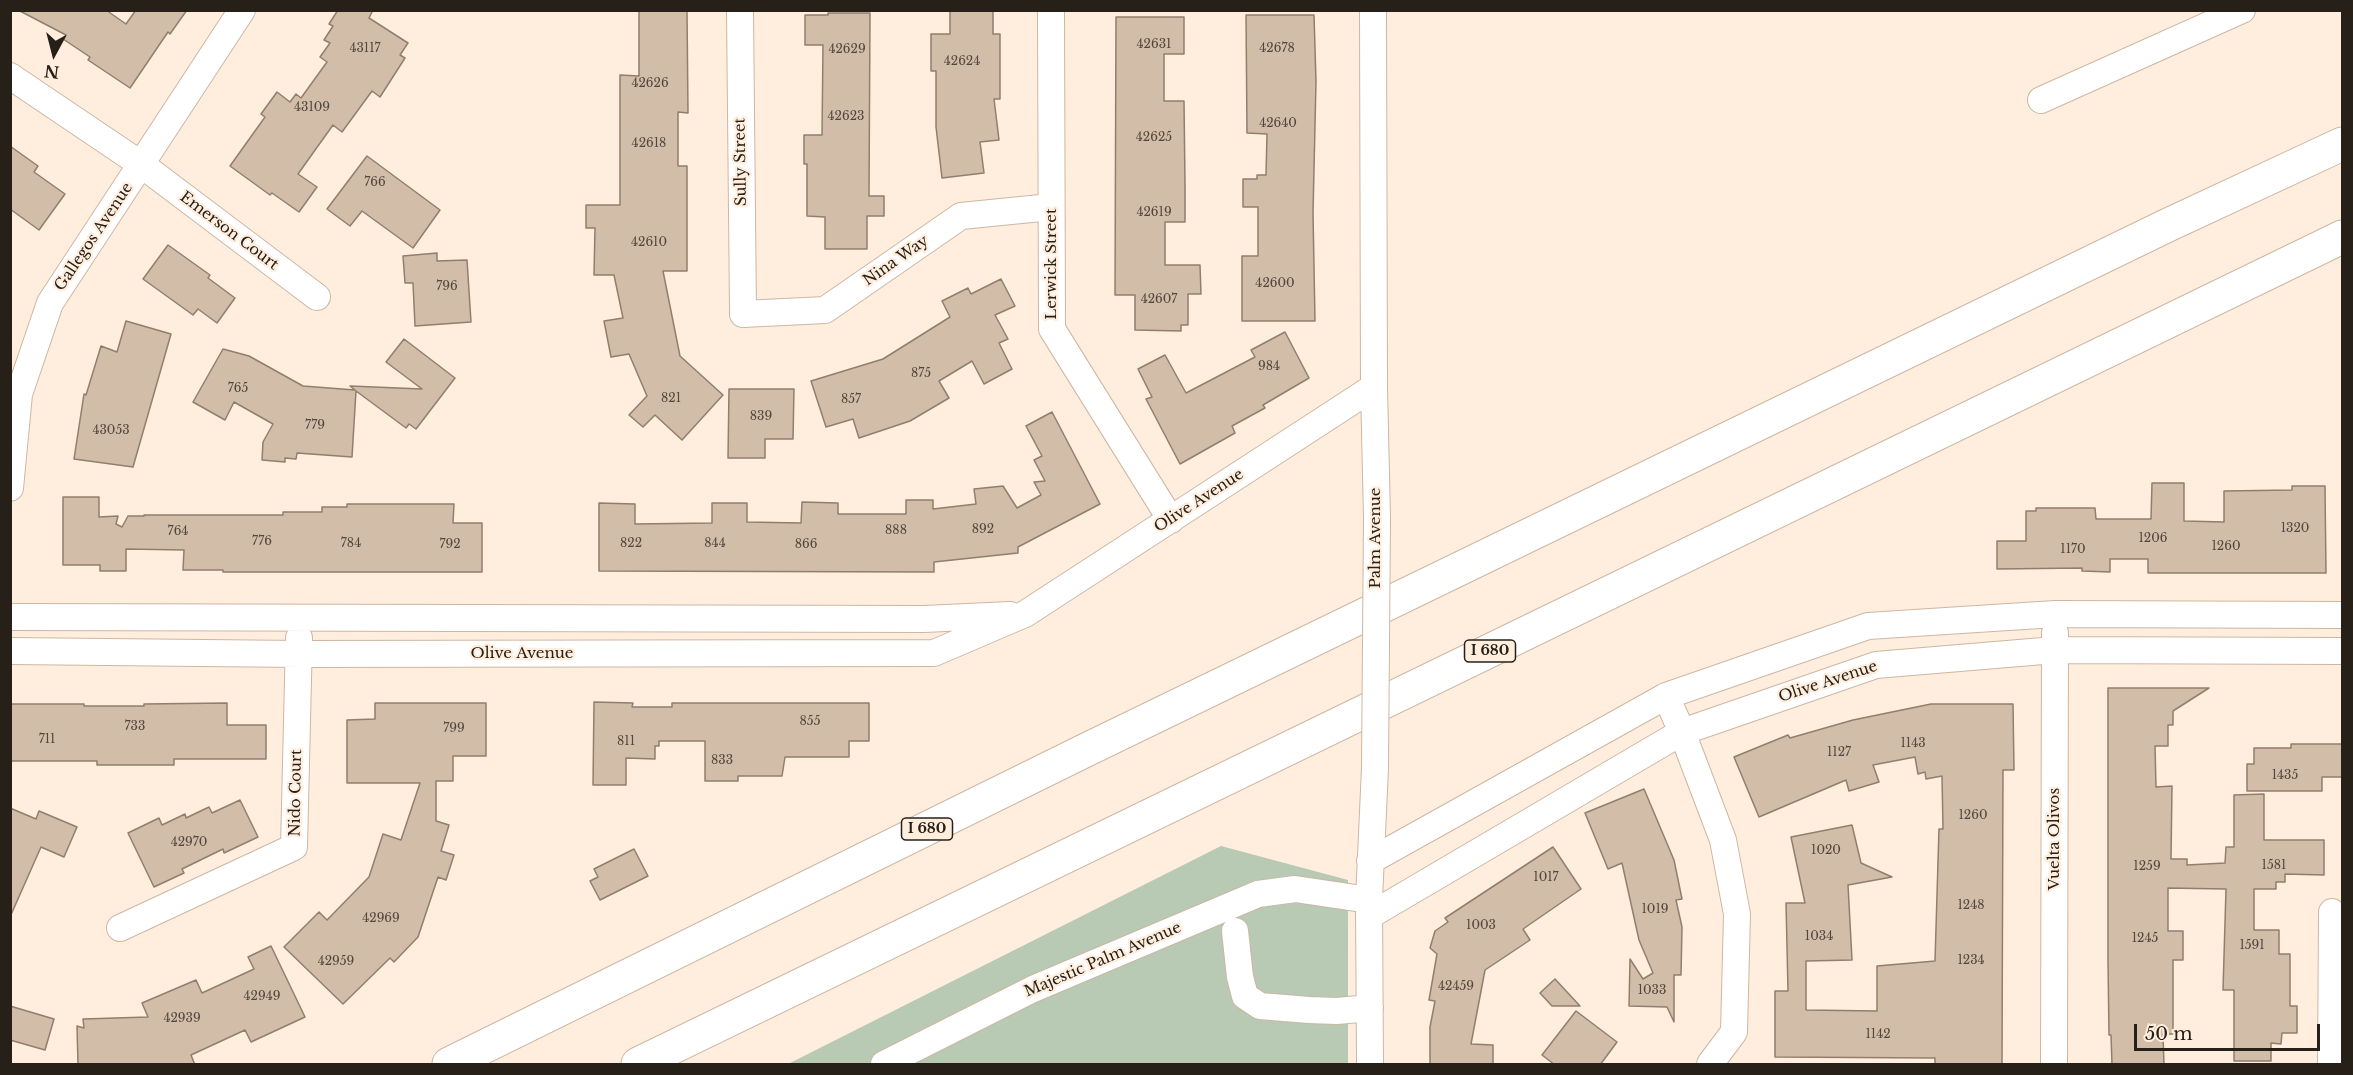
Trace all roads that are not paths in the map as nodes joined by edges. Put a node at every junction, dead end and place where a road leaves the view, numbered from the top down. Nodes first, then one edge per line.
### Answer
1 (242, 10) edge
2 (740, 10) edge
3 (1051, 10) edge
4 (1373, 10) edge
5 (2242, 10) edge
6 (10, 76) edge
7 (2041, 100) dead end
8 (2343, 144) edge
9 (142, 165) junction
10 (1051, 207) junction
11 (2343, 237) edge
12 (316, 297) dead end
13 (742, 314) joint
14 (1374, 387) junction
15 (10, 488) edge
16 (1171, 520) junction
17 (1025, 614) junction
18 (2055, 614) junction
19 (2343, 615) edge
20 (10, 616) edge
21 (300, 618) junction
22 (2055, 650) junction
23 (10, 651) edge
24 (2343, 651) edge
25 (299, 654) junction
26 (1666, 696) junction
27 (1682, 732) junction
28 (1370, 861) junction
29 (1369, 908) junction
30 (2332, 912) dead end
31 (120, 928) dead end
32 (1235, 931) dead end
33 (1370, 1008) junction
34 (449, 1065) edge
35 (638, 1065) edge
36 (884, 1065) edge
37 (1370, 1065) edge
38 (1710, 1065) edge
39 (2054, 1065) edge
40 (2331, 1065) edge

1 - 9 street, Gallegos Avenue
2 - 13 street, Sully Street
3 - 10 street, Lerwick Street
4 - 14 street, Palm Avenue
5 - 7 street
6 - 9 street, Emerson Court
8 - 34 highway, I 680
9 - 12 street, Emerson Court
9 - 15 street, Gallegos Avenue
10 - 13 street, Nina Way
10 - 16 street, Lerwick Street
11 - 35 highway, I 680
14 - 16 street, Olive Avenue
14 - 28 street, Palm Avenue, bridge
16 - 17 street, Olive Avenue
17 - 21 street, Olive Avenue
17 - 25 street, Olive Avenue
18 - 19 street
18 - 22 street, Vuelta Olivos
18 - 26 street
20 - 21 street, Olive Avenue
21 - 25 street, Nido Court
22 - 24 street, Olive Avenue
22 - 27 street, Olive Avenue
22 - 39 street, Vuelta Olivos
23 - 25 street, Olive Avenue
25 - 31 street, Nido Court
26 - 27 street
26 - 28 street
27 - 29 street, Olive Avenue
27 - 38 street
28 - 29 street, Palm Avenue
29 - 33 street, Palm Avenue
29 - 36 street, Majestic Palm Avenue
30 - 40 street
32 - 33 street
33 - 37 street, Palm Avenue

